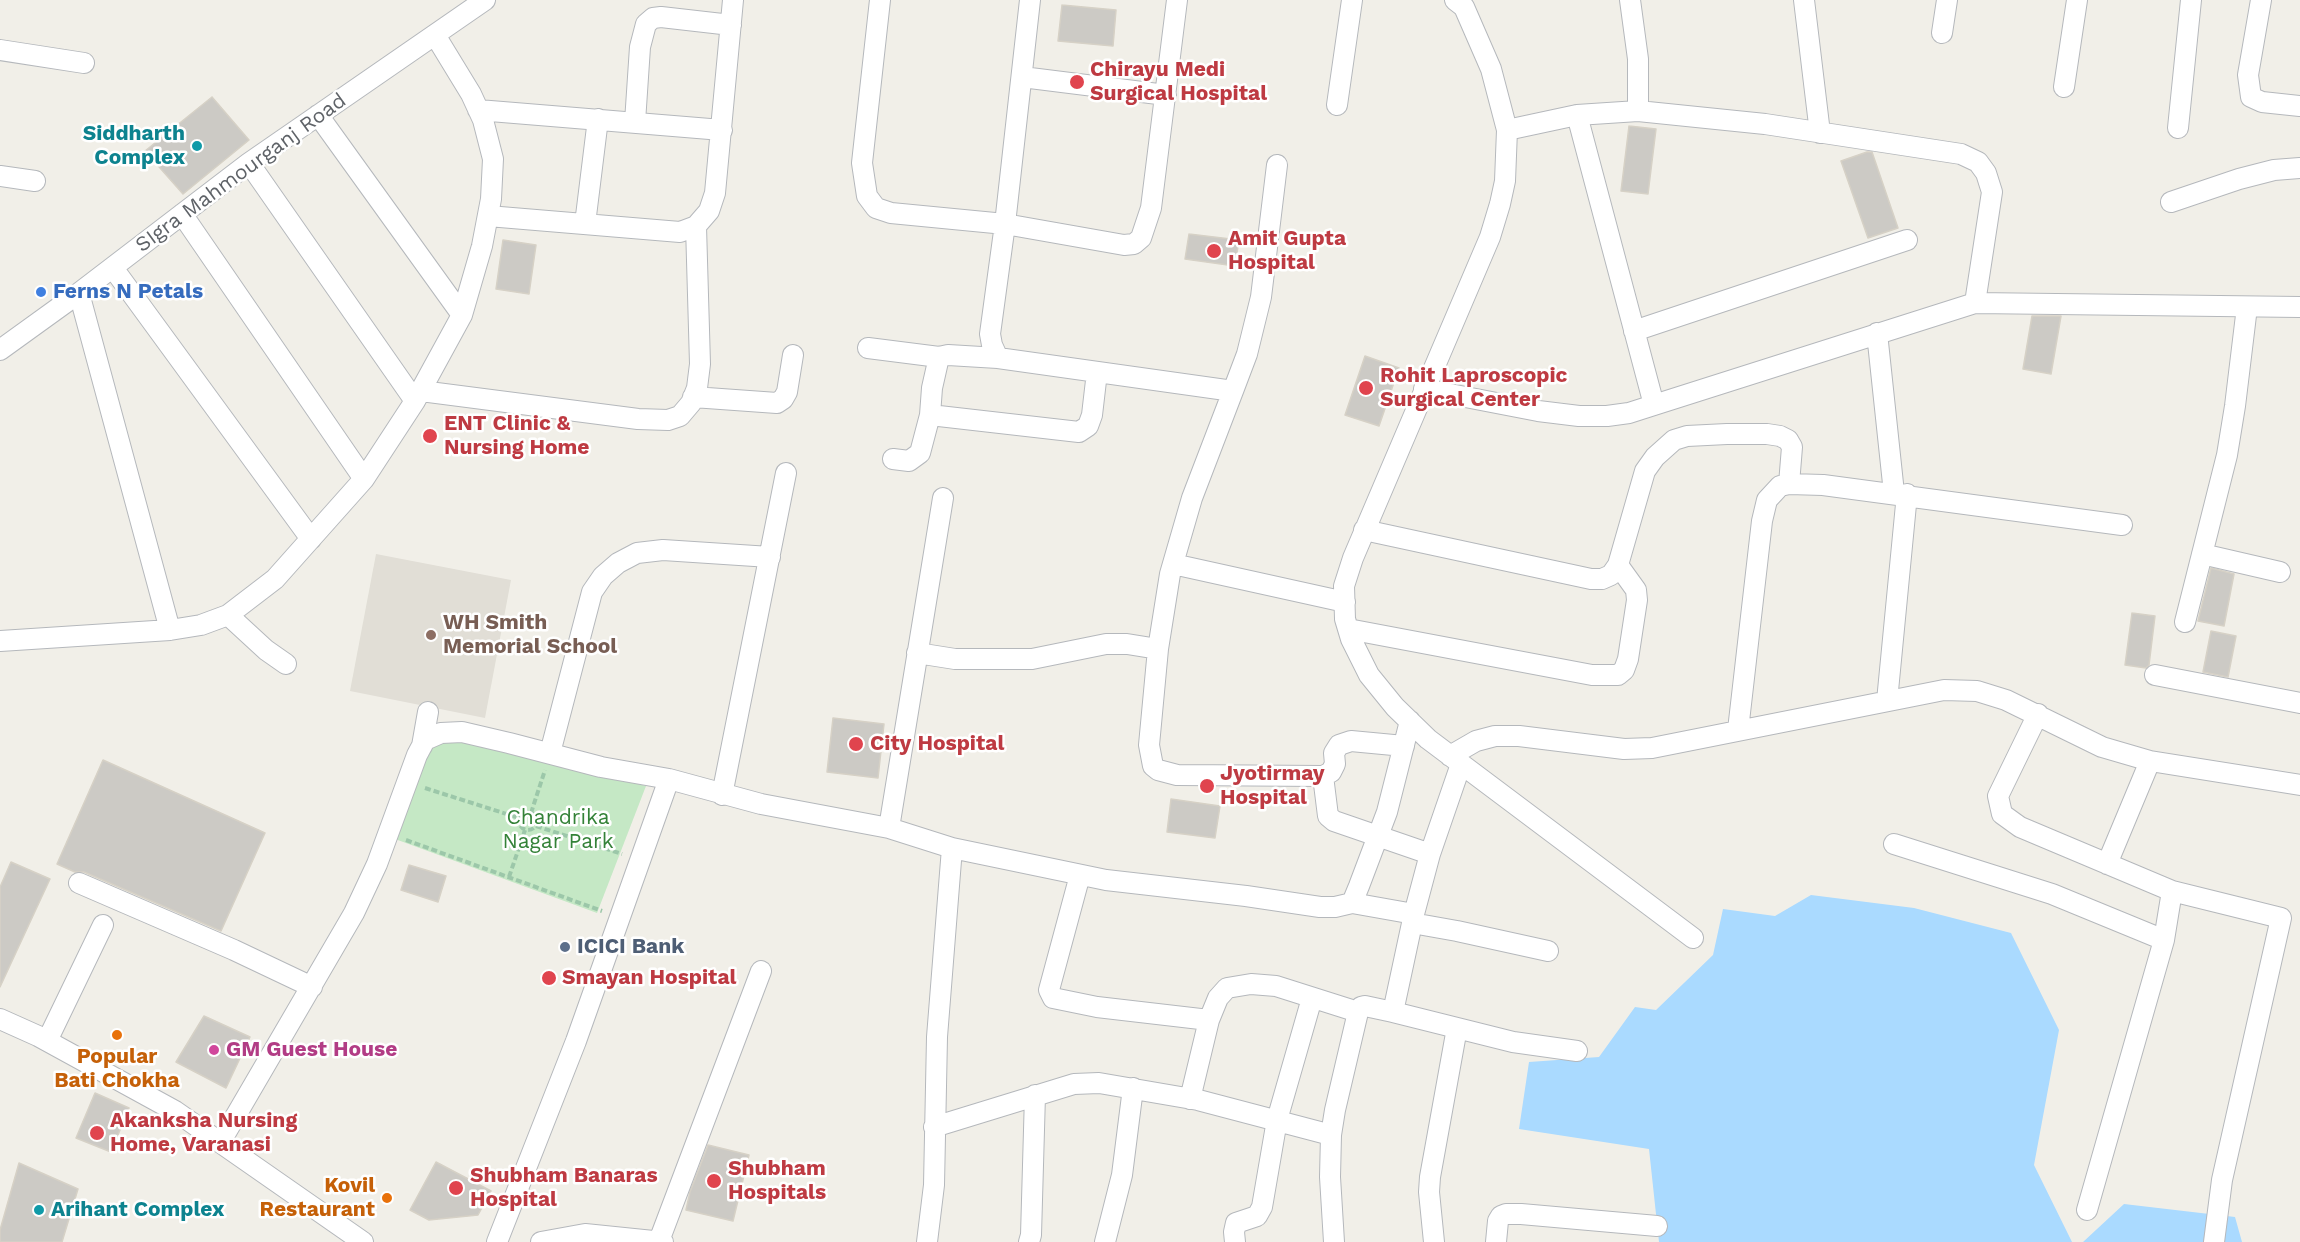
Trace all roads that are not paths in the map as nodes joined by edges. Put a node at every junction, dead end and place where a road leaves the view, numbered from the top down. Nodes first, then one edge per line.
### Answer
1 (485, 0) edge
2 (733, 0) edge
3 (879, 0) edge
4 (1030, 0) edge
5 (1177, 0) edge
6 (1352, 0) edge
7 (1455, 0) edge
8 (1630, 0) edge
9 (1804, 0) edge
10 (1947, 0) edge
11 (2077, 0) edge
12 (2191, 0) edge
13 (2261, 0) edge
14 (731, 25) junction
15 (1942, 33) dead end
16 (435, 35) junction
17 (0, 50) edge
18 (84, 63) dead end
19 (1022, 77) junction
20 (2064, 87) dead end
21 (1166, 95) junction
22 (1337, 105) dead end
23 (2300, 106) edge
24 (478, 110) junction
25 (1638, 111) junction
26 (318, 115) junction
27 (1577, 115) junction
28 (597, 119) junction
29 (635, 122) junction
30 (2178, 128) dead end
31 (722, 130) junction
32 (1507, 130) junction
33 (1820, 133) junction
34 (249, 163) junction
35 (1277, 165) dead end
36 (2300, 168) edge
37 (0, 176) edge
38 (35, 181) dead end
39 (2171, 202) dead end
40 (182, 214) junction
41 (488, 216) junction
42 (585, 224) junction
43 (1005, 224) junction
44 (696, 226) junction
45 (1908, 240) dead end
46 (112, 268) junction
47 (79, 293) junction
48 (1975, 303) junction
49 (2247, 307) junction
50 (2300, 307) edge
51 (462, 315) junction
52 (1634, 331) junction
53 (1878, 333) junction
54 (868, 348) dead end
55 (0, 350) edge
56 (793, 355) dead end
57 (939, 357) junction
58 (998, 358) junction
59 (1096, 372) junction
60 (1424, 389) junction
61 (1233, 391) junction
62 (418, 396) junction
63 (693, 397) junction
64 (1654, 405) junction
65 (930, 415) junction
66 (893, 459) dead end
67 (786, 473) dead end
68 (364, 479) junction
69 (1790, 484) junction
70 (1900, 494) junction
71 (942, 498) dead end
72 (2122, 525) dead end
73 (1364, 530) junction
74 (311, 539) junction
75 (2202, 554) junction
76 (770, 557) junction
77 (1173, 564) junction
78 (1618, 565) junction
79 (2280, 572) dead end
80 (1345, 602) junction
81 (228, 615) junction
82 (2186, 622) dead end
83 (1348, 629) junction
84 (170, 630) junction
85 (0, 641) edge
86 (1158, 649) junction
87 (917, 653) junction
88 (286, 664) dead end
89 (2155, 675) dead end
90 (1887, 700) junction
91 (2300, 703) edge
92 (428, 712) dead end
93 (2038, 714) junction
94 (1410, 721) junction
95 (1738, 730) junction
96 (422, 746) junction
97 (1404, 746) junction
98 (550, 753) junction
99 (1456, 760) junction
100 (2151, 761) junction
101 (1323, 776) junction
102 (669, 779) junction
103 (2300, 785) edge
104 (722, 795) junction
105 (889, 828) junction
106 (1378, 836) junction
107 (1894, 844) dead end
108 (952, 848) junction
109 (1430, 854) junction
110 (2107, 864) junction
111 (1080, 875) junction
112 (79, 883) dead end
113 (2172, 891) junction
114 (1352, 903) junction
115 (1413, 919) junction
116 (103, 925) dead end
117 (1693, 938) dead end
118 (2164, 940) junction
119 (1548, 951) dead end
120 (761, 971) dead end
121 (312, 987) junction
122 (1312, 998) junction
123 (1358, 1012) junction
124 (1393, 1012) junction
125 (0, 1019) edge
126 (1209, 1020) junction
127 (1457, 1028) junction
128 (46, 1041) junction
129 (1577, 1051) dead end
130 (1133, 1088) junction
131 (1035, 1095) junction
132 (1190, 1099) junction
133 (1277, 1120) junction
134 (934, 1127) junction
135 (1331, 1135) junction
136 (221, 1141) junction
137 (2087, 1210) dead end
138 (1657, 1226) dead end
139 (363, 1242) edge
140 (497, 1242) edge
141 (541, 1242) edge
142 (661, 1242) edge
143 (927, 1242) edge
144 (1029, 1242) edge
145 (1105, 1242) edge
146 (1235, 1242) edge
147 (1334, 1242) edge
148 (1434, 1242) edge
149 (1496, 1242) edge
150 (2214, 1242) edge

1 - 16 street, SIgra Mahmourganj Road
2 - 14 street
3 - 43 street
4 - 19 street
5 - 21 street
6 - 22 street
7 - 32 street
8 - 25 street
9 - 33 street
10 - 15 street
11 - 20 street
12 - 30 street
13 - 23 street
14 - 29 street
14 - 31 street
16 - 24 street
16 - 26 street, SIgra Mahmourganj Road
17 - 18 street
19 - 21 street
19 - 43 street
21 - 43 street
24 - 28 street
24 - 41 street
25 - 27 street
25 - 33 street
26 - 34 street, SIgra Mahmourganj Road
26 - 51 street
27 - 32 street
27 - 52 street
28 - 29 street
28 - 42 street
29 - 31 street
31 - 44 street
32 - 60 street
33 - 48 street
34 - 40 street, SIgra Mahmourganj Road
34 - 62 street
35 - 61 street
36 - 39 street
37 - 38 street
40 - 46 street, SIgra Mahmourganj Road
40 - 68 street
41 - 42 street
41 - 51 street
42 - 44 street
43 - 58 street
44 - 63 street
45 - 52 street
46 - 47 street, SIgra Mahmourganj Road
46 - 74 street
47 - 55 street, SIgra Mahmourganj Road
47 - 84 street
48 - 49 street
48 - 53 street
49 - 50 street
49 - 75 street
51 - 62 street
52 - 64 street
53 - 64 street
53 - 70 street
54 - 57 street
56 - 63 street
57 - 58 street
57 - 65 street
58 - 59 street
59 - 61 street
59 - 65 street
60 - 64 street
60 - 73 street
61 - 77 street
62 - 63 street
62 - 68 street
65 - 66 street
67 - 76 street
68 - 74 street
69 - 70 street
69 - 78 street
69 - 95 street
70 - 72 street
70 - 90 street
71 - 87 street
73 - 78 street
73 - 80 street
74 - 81 street
75 - 79 street
75 - 82 street
76 - 98 street
76 - 104 street
77 - 80 street
77 - 86 street
78 - 83 street
80 - 83 street
81 - 84 street
81 - 88 street
83 - 94 street
84 - 85 street
86 - 87 street
86 - 101 street
87 - 105 street
89 - 91 street
90 - 93 street
90 - 95 street
92 - 96 street
93 - 100 street
93 - 110 street
94 - 97 street
94 - 99 street
95 - 99 street
96 - 98 street
96 - 121 street
97 - 101 street
97 - 106 street
98 - 102 street
99 - 109 street
99 - 117 street
100 - 103 street
100 - 110 street
101 - 106 street
102 - 104 street
102 - 140 street
104 - 105 street
105 - 108 street
106 - 109 street
106 - 114 street
107 - 118 street
108 - 111 street
108 - 134 street
109 - 115 street
110 - 113 street
111 - 114 street
111 - 126 street
112 - 121 street
113 - 118 street
113 - 150 street
114 - 115 street
115 - 119 street
115 - 124 street
116 - 128 street
118 - 137 street
120 - 142 street
121 - 136 street
122 - 123 street
122 - 126 street
122 - 133 street
123 - 124 street
123 - 135 street
124 - 127 street
125 - 128 street
126 - 132 street
127 - 129 street
127 - 148 street
128 - 136 street
130 - 131 street
130 - 132 street
130 - 145 street
131 - 134 street
131 - 144 street
132 - 133 street
133 - 135 street
133 - 146 street
134 - 143 street
135 - 147 street
136 - 139 street
138 - 149 street
141 - 142 street

